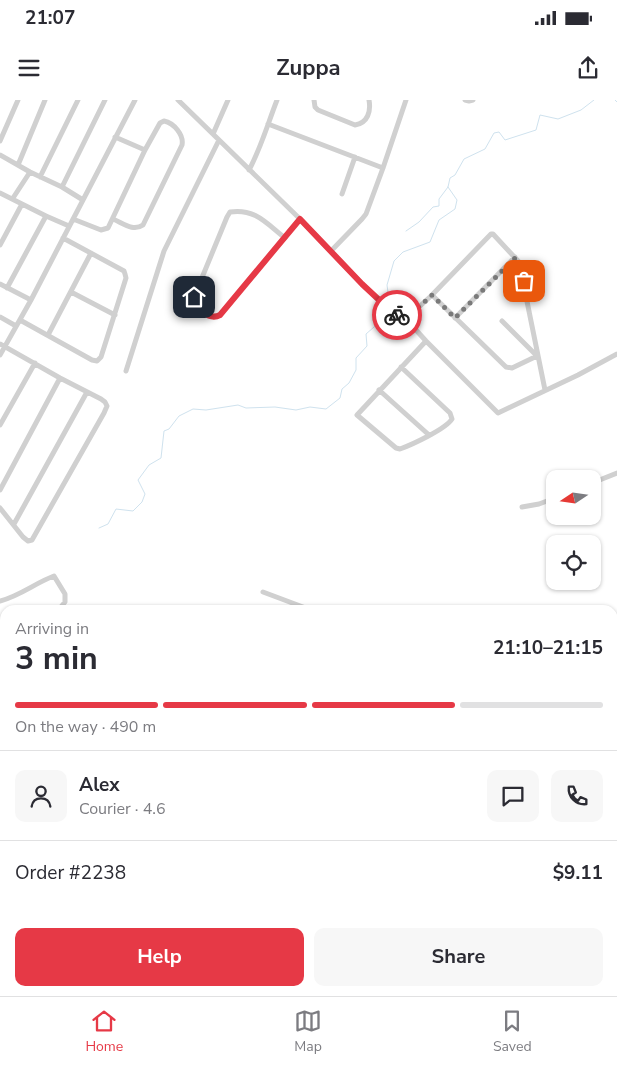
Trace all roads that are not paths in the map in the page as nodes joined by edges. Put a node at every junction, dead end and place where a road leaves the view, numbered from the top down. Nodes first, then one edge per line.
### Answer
1 (18, 100) edge
2 (45, 100) edge
3 (78, 100) edge
4 (105, 100) edge
5 (135, 100) edge
6 (178, 100) edge
7 (228, 100) edge
8 (277, 100) edge
9 (314, 100) edge
10 (369, 100) edge
11 (406, 100) edge
12 (465, 100) edge
13 (473, 100) edge
14 (268, 124) junction
15 (213, 134) junction
16 (115, 136) junction
17 (219, 140) junction
18 (0, 142) edge
19 (145, 150) junction
20 (0, 155) edge
21 (355, 157) junction
22 (18, 164) junction
23 (383, 168) junction
24 (249, 170) junction
25 (30, 172) junction
26 (40, 177) junction
27 (62, 187) junction
28 (0, 194) edge
29 (342, 194) dead end
30 (13, 198) junction
31 (83, 200) junction
32 (22, 204) junction
33 (46, 216) junction
34 (73, 219) junction
35 (113, 219) junction
36 (300, 219) junction
37 (69, 226) junction
38 (63, 238) junction
39 (285, 238) junction
40 (0, 245) edge
41 (331, 251) junction
42 (91, 253) junction
43 (516, 257) junction
44 (0, 284) edge
45 (7, 288) junction
46 (71, 292) junction
47 (432, 295) junction
48 (31, 300) junction
49 (115, 315) junction
50 (0, 318) edge
51 (455, 318) junction
52 (406, 319) junction
53 (20, 320) junction
54 (502, 320) dead end
55 (16, 326) junction
56 (48, 335) junction
57 (426, 341) junction
58 (2, 345) edge
59 (617, 354) edge
60 (0, 355) edge
61 (537, 356) junction
62 (35, 364) junction
63 (401, 367) junction
64 (126, 371) dead end
65 (60, 378) junction
66 (379, 390) junction
67 (545, 390) junction
68 (87, 392) junction
69 (0, 425) edge
70 (429, 435) junction
71 (617, 473) edge
72 (601, 479) edge
73 (0, 490) edge
74 (546, 501) edge
75 (522, 507) dead end
76 (0, 508) edge
77 (14, 524) junction
78 (263, 592) dead end
79 (0, 601) edge
80 (62, 605) edge
81 (298, 605) edge

1 - 18 street
2 - 22 street
3 - 26 street
4 - 27 street
5 - 16 street
6 - 15 street
7 - 15 street
8 - 14 street
9 - 10 street
11 - 23 street
12 - 13 street
14 - 21 street
14 - 24 street
15 - 17 street
16 - 19 street
16 - 31 street
17 - 24 street
17 - 64 street
19 - 35 street
19 - 35 street
20 - 22 street
21 - 23 street
21 - 29 street
22 - 25 street
23 - 41 street
24 - 36 street
25 - 26 street
25 - 30 street
26 - 27 street
27 - 31 street
28 - 30 street
30 - 32 street
31 - 34 street
32 - 33 street
32 - 40 street
33 - 37 street
33 - 45 street
34 - 35 street
34 - 37 street
36 - 39 street
36 - 41 street
37 - 38 street
38 - 42 street
38 - 48 street
39 - 39 street
41 - 52 street
42 - 46 street
42 - 49 street
43 - 47 street
43 - 51 street
43 - 61 street
44 - 45 street
45 - 48 street
46 - 49 street
46 - 56 street
47 - 51 street
47 - 52 street
48 - 53 street
49 - 56 street
50 - 55 street
51 - 61 street
52 - 57 street
53 - 55 street
53 - 56 street
54 - 61 street
55 - 58 street
57 - 63 street
57 - 67 street
58 - 60 street
58 - 62 street
59 - 67 street
61 - 67 street
62 - 65 street
62 - 69 street
63 - 66 street
63 - 70 street
65 - 68 street
65 - 73 street
66 - 70 street
66 - 70 street
68 - 77 street
68 - 77 street
71 - 72 street
74 - 75 street
76 - 77 street
78 - 81 street
79 - 80 street

